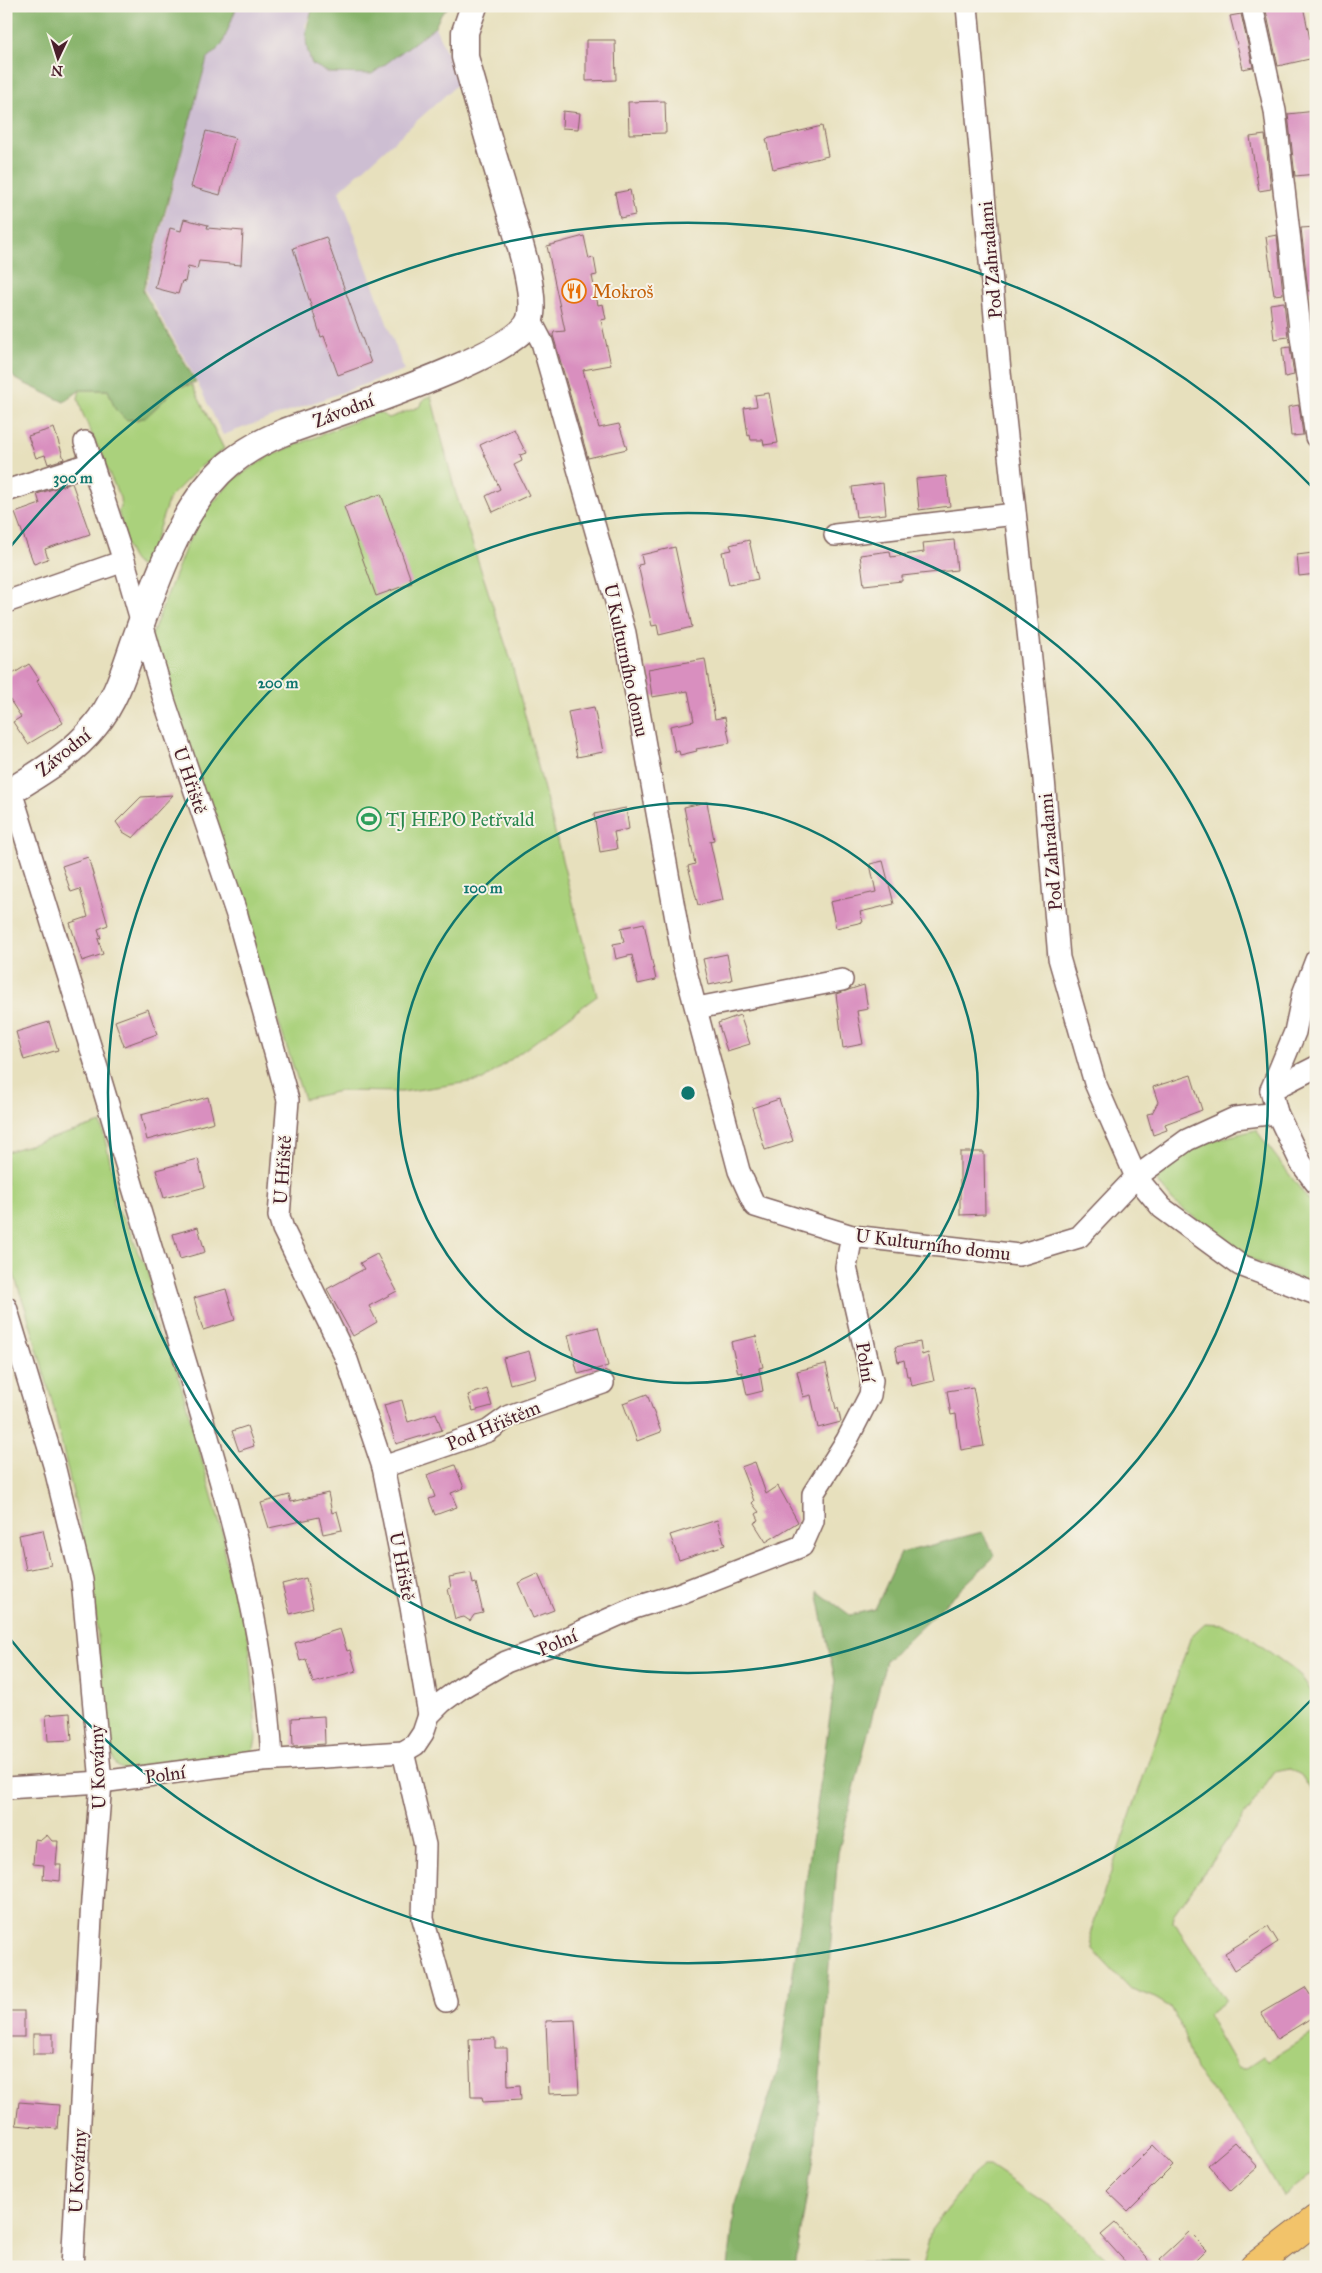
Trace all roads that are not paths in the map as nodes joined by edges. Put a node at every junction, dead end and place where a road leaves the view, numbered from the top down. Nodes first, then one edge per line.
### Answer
1 (474, 6) edge
2 (967, 6) edge
3 (1252, 6) edge
4 (530, 319) junction
5 (1308, 319) edge
6 (1316, 437) edge
7 (85, 442) dead end
8 (92, 463) junction
9 (6, 490) edge
10 (1016, 514) junction
11 (835, 535) dead end
12 (124, 561) junction
13 (6, 602) edge
14 (142, 621) junction
15 (8, 792) edge
16 (1316, 960) edge
17 (842, 980) dead end
18 (697, 1008) junction
19 (1316, 1019) edge
20 (1295, 1032) junction
21 (1316, 1068) edge
22 (1271, 1090) junction
23 (1277, 1112) junction
24 (1136, 1177) junction
25 (1316, 1183) edge
26 (852, 1236) junction
27 (1316, 1294) edge
28 (6, 1307) edge
29 (603, 1383) dead end
30 (383, 1467) junction
31 (429, 1715) junction
32 (403, 1752) junction
33 (272, 1760) junction
34 (101, 1782) junction
35 (6, 1788) edge
36 (446, 2001) dead end
37 (1316, 2219) edge
38 (72, 2267) edge
39 (1254, 2267) edge

1 - 4 street
2 - 10 street, Pod Zahradami
3 - 5 street
4 - 14 street, Závodní
4 - 18 street, U Kulturního domu
5 - 6 street
7 - 8 street, U Hřiště
8 - 9 street
8 - 12 street, U Hřiště
10 - 11 street
10 - 24 street, Pod Zahradami
12 - 13 street
12 - 14 street, U Hřiště
14 - 15 street, Závodní
14 - 30 street, U Hřiště
15 - 33 street
16 - 20 street
17 - 18 street
18 - 26 street, U Kulturního domu
19 - 20 street
20 - 22 street
21 - 22 street
22 - 23 street
23 - 24 street, U Kulturního domu
23 - 25 street
24 - 26 street, U Kulturního domu
24 - 27 street, Pod Zahradami
26 - 31 street, Polní
28 - 34 street, U Kovárny
29 - 30 street, Pod Hřištěm
30 - 31 street, U Hřiště
31 - 32 street, Polní
32 - 33 street, Polní
32 - 36 street
33 - 34 street, Polní
34 - 35 street, Polní
34 - 38 street, U Kovárny
37 - 39 main road

